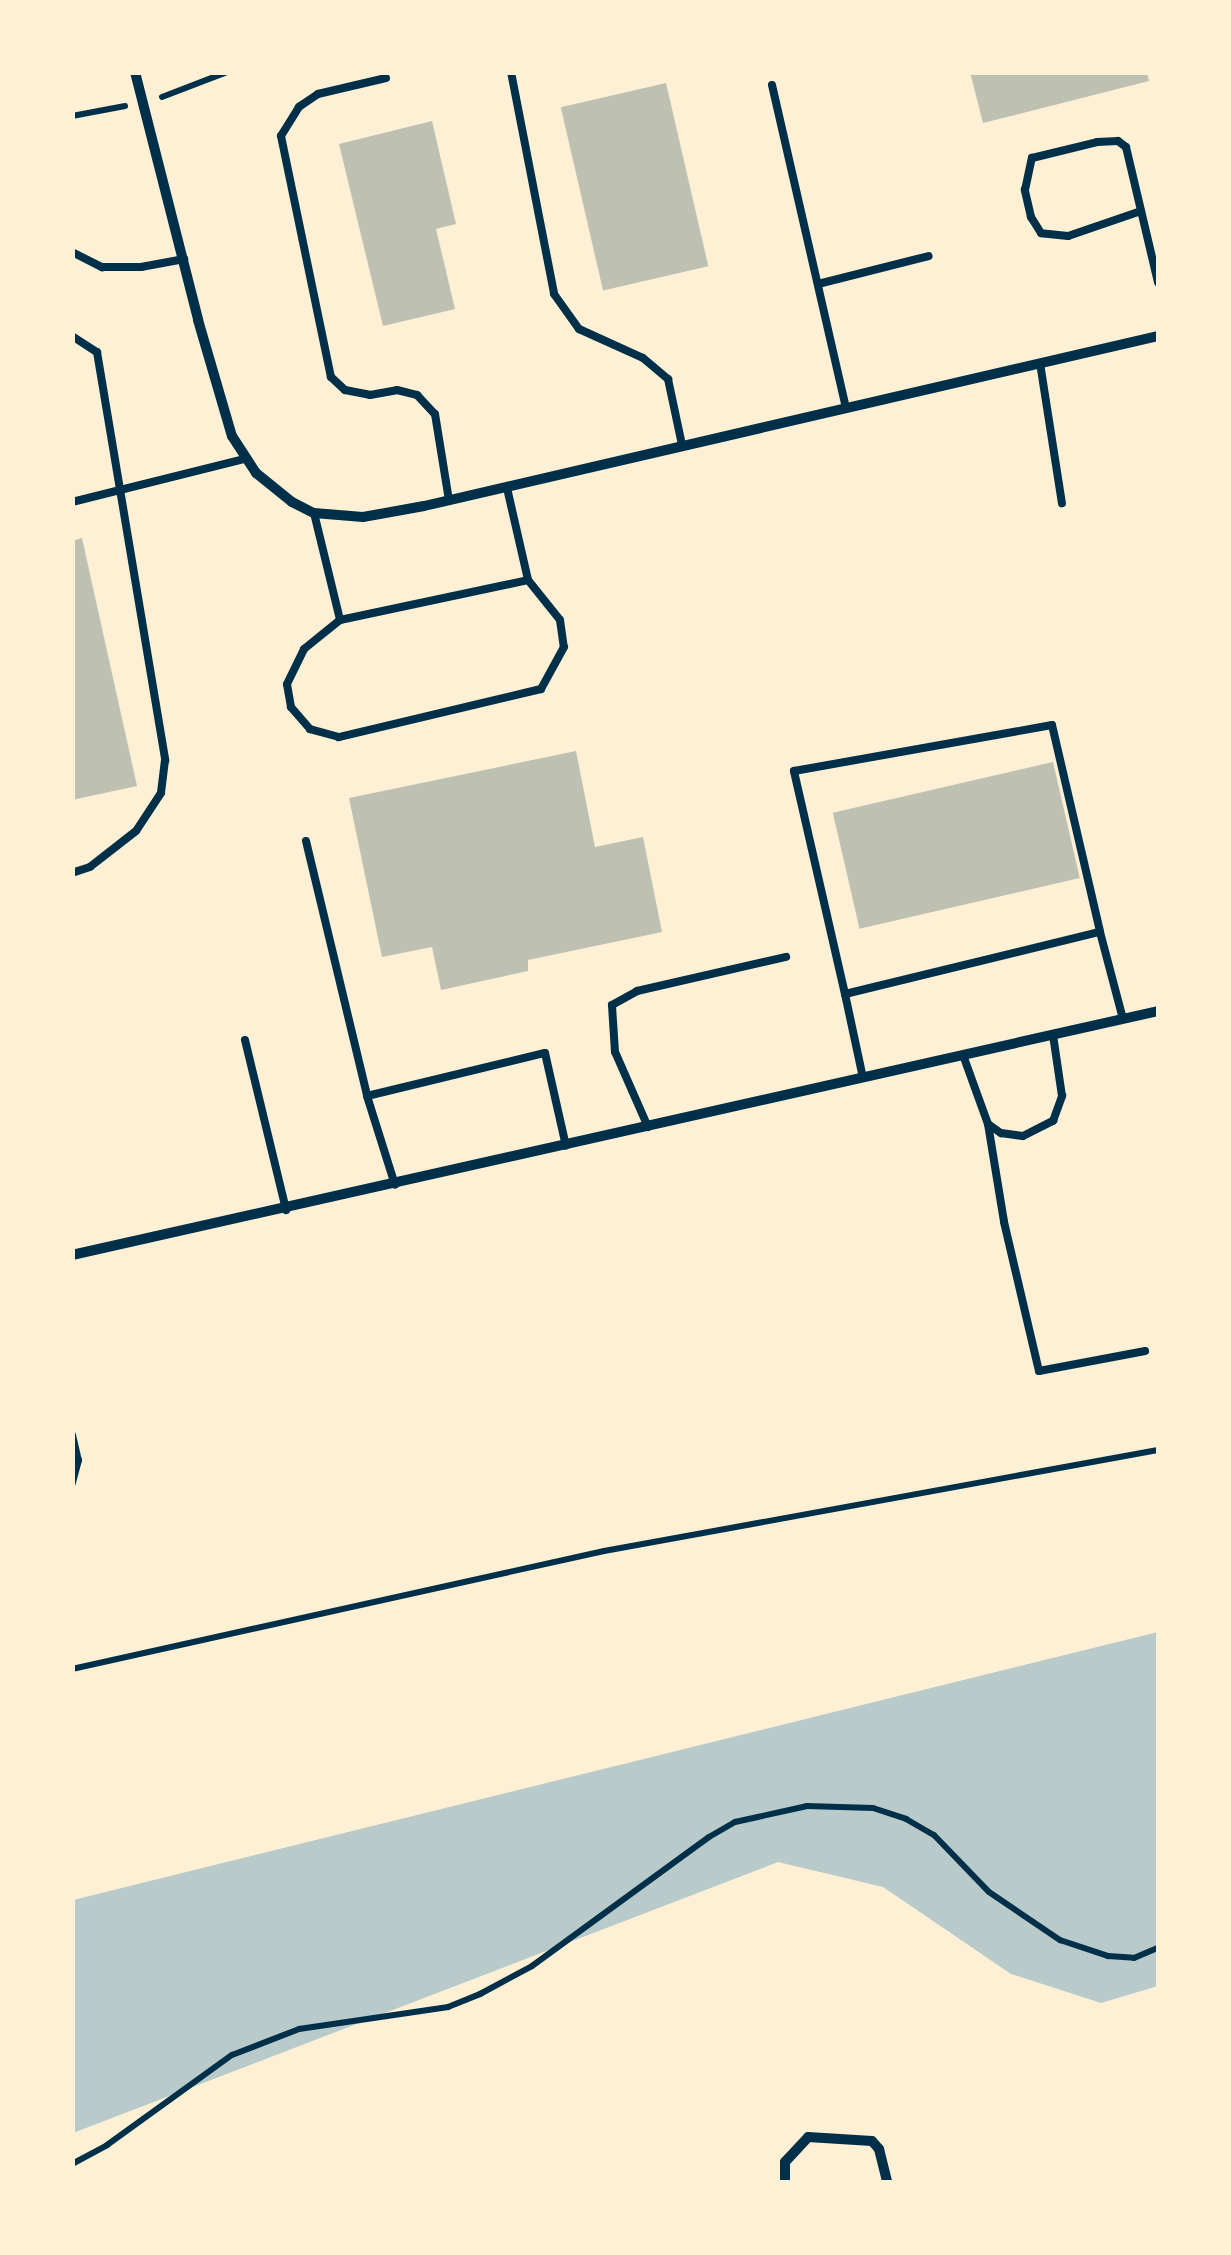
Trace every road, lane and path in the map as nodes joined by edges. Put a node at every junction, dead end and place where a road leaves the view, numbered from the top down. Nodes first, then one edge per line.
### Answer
1 (135, 72) edge
2 (511, 72) edge
3 (386, 78) dead end
4 (772, 85) dead end
5 (1141, 211) junction
6 (72, 252) edge
7 (929, 256) dead end
8 (184, 260) junction
9 (1158, 282) edge
10 (818, 284) junction
11 (72, 336) edge
12 (1158, 336) edge
13 (1040, 363) junction
14 (846, 407) junction
15 (682, 445) junction
16 (245, 459) junction
17 (508, 488) junction
18 (121, 490) junction
19 (450, 500) junction
20 (72, 502) edge
21 (1062, 503) dead end
22 (314, 513) junction
23 (528, 580) junction
24 (340, 620) junction
25 (306, 841) dead end
26 (72, 872) edge
27 (1100, 932) junction
28 (786, 956) dead end
29 (845, 994) junction
30 (1158, 1010) edge
31 (1122, 1019) junction
32 (1053, 1035) junction
33 (245, 1040) dead end
34 (962, 1055) junction
35 (862, 1078) junction
36 (367, 1096) junction
37 (988, 1124) junction
38 (648, 1127) junction
39 (566, 1146) junction
40 (395, 1185) junction
41 (286, 1210) junction
42 (72, 1256) edge
43 (1145, 1351) dead end
44 (72, 1435) edge
45 (1158, 1450) edge
46 (72, 1482) edge
47 (72, 1668) edge
48 (1158, 1948) edge
49 (72, 2164) edge
50 (784, 2182) edge
51 (887, 2182) edge

1 - 8 street
2 - 15 lane
3 - 19 lane
4 - 10 lane
5 - 5 lane
5 - 9 lane
6 - 8 lane
7 - 10 lane
8 - 16 street
10 - 14 lane
11 - 18 lane
12 - 13 street
13 - 14 street
13 - 21 lane
14 - 15 street
15 - 17 street
16 - 18 lane
16 - 22 street
17 - 19 street
17 - 23 lane
18 - 20 lane
18 - 26 lane
19 - 22 street
22 - 24 lane
23 - 24 lane
23 - 24 lane
25 - 36 lane
27 - 29 lane
27 - 29 lane
27 - 31 lane
28 - 38 lane
29 - 35 lane
30 - 31 street
31 - 32 street
32 - 34 street
32 - 37 lane
33 - 41 lane
34 - 35 street
34 - 37 lane
35 - 38 street
36 - 39 lane
36 - 40 lane
37 - 43 lane
38 - 39 street
39 - 40 street
40 - 41 street
41 - 42 street
44 - 46 lane
45 - 47 path
48 - 49 path
50 - 51 street

